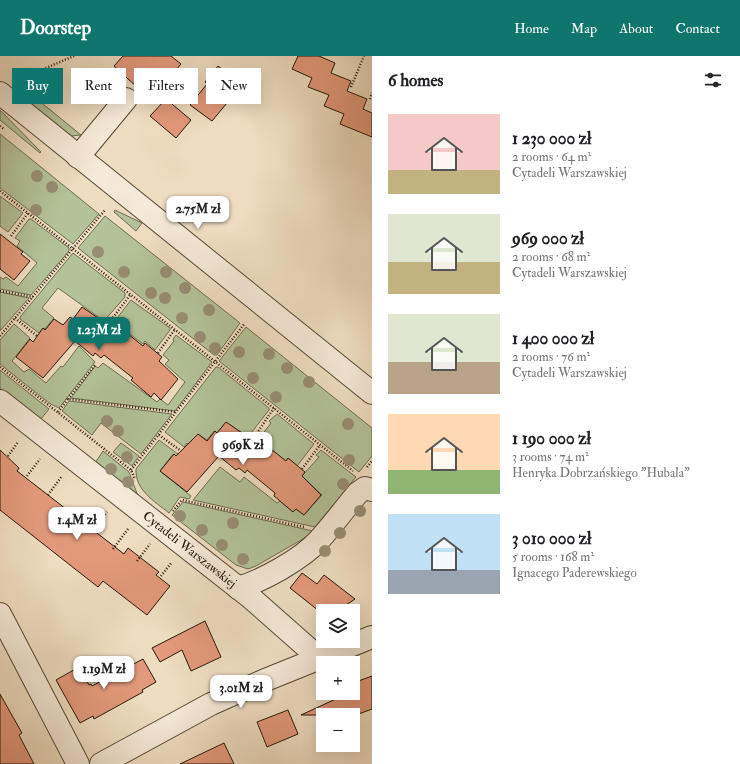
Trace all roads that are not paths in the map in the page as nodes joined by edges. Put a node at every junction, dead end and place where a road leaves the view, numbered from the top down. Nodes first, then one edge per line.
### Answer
1 (0, 93) edge
2 (122, 104) edge
3 (78, 157) junction
4 (372, 393) edge
5 (0, 402) edge
6 (368, 489) edge
7 (238, 588) junction
8 (0, 614) edge
9 (372, 637) edge
10 (314, 660) junction
11 (78, 764) edge
12 (101, 764) edge

1 - 3 street
2 - 3 street
3 - 4 street
5 - 7 street, Cytadeli Warszawskiej
6 - 7 street
7 - 10 street, Cytadeli Warszawskiej
8 - 11 street
9 - 10 street
10 - 12 street

